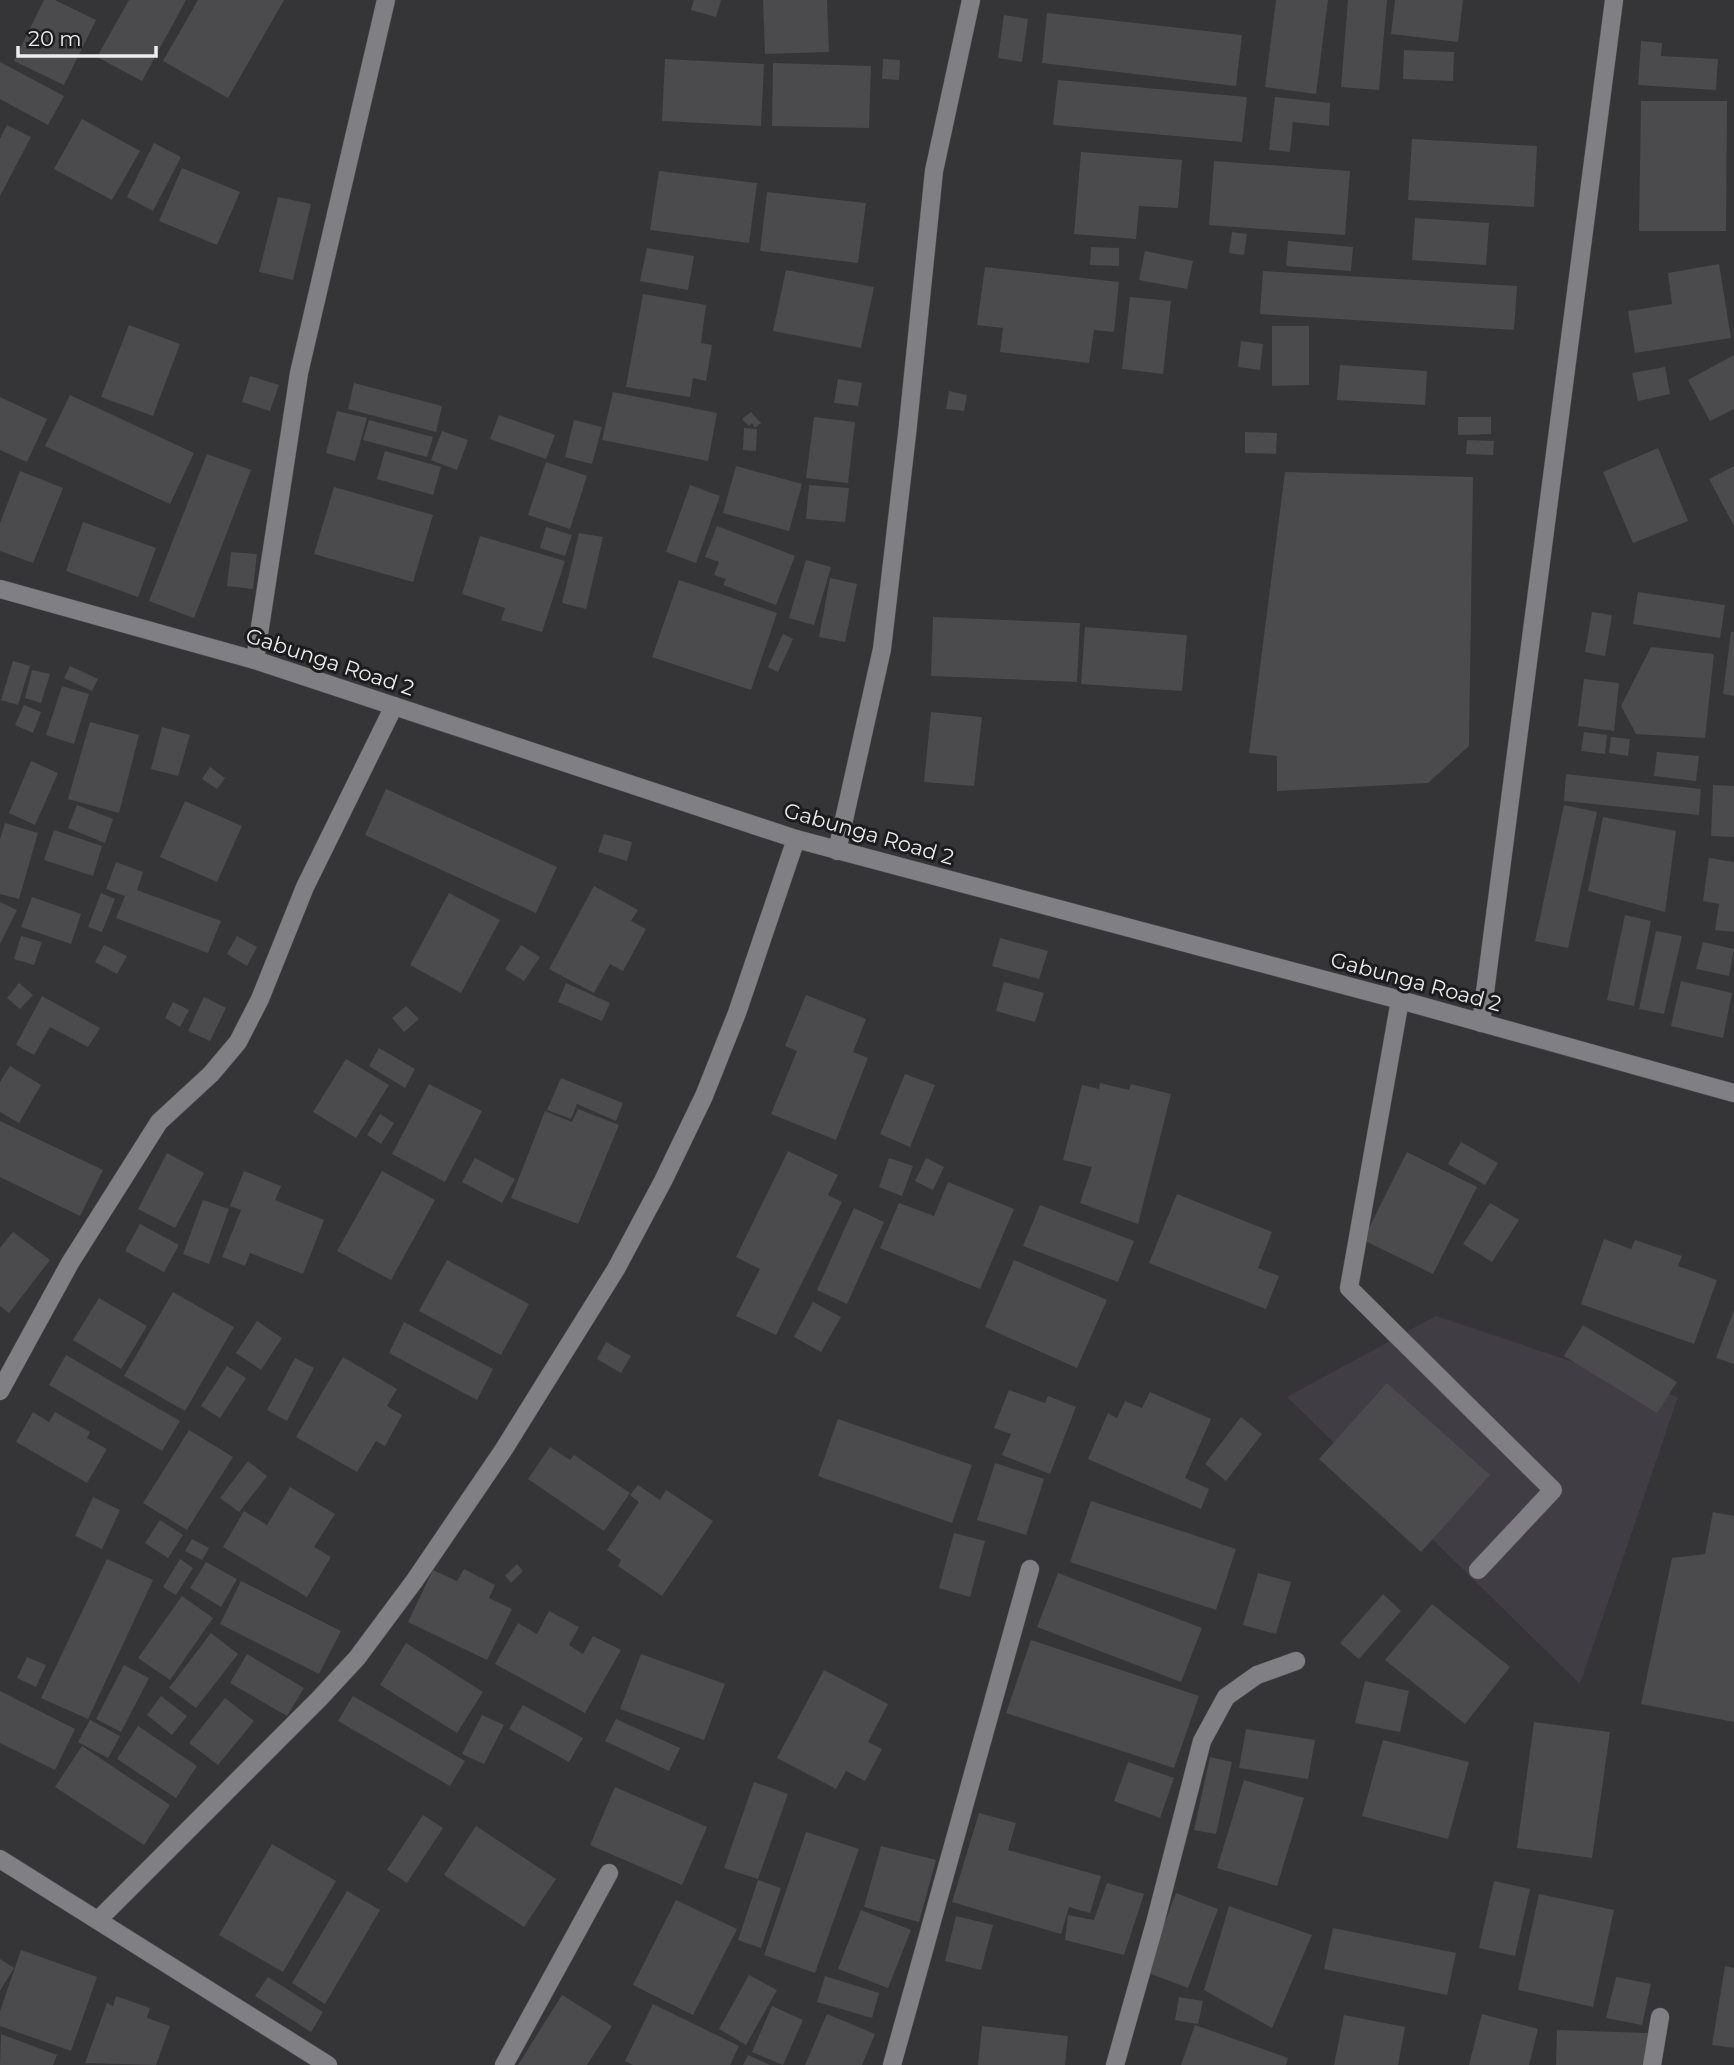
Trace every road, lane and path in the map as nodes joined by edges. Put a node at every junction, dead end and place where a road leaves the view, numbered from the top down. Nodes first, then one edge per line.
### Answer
1 (386, 0) edge
2 (971, 0) edge
3 (1615, 0) edge
4 (0, 589) edge
5 (255, 660) junction
6 (394, 706) junction
7 (796, 839) junction
8 (838, 851) junction
9 (1400, 1000) junction
10 (1481, 1023) junction
11 (1734, 1093) edge
12 (0, 1391) edge
13 (1030, 1569) dead end
14 (1478, 1570) dead end
15 (1296, 1661) dead end
16 (0, 1859) edge
17 (609, 1873) dead end
18 (98, 1920) junction
19 (1660, 2017) dead end
20 (328, 2065) edge
21 (504, 2065) edge
22 (892, 2065) edge
23 (1115, 2065) edge
24 (1652, 2065) edge

1 - 5 street
2 - 8 street
3 - 10 street
4 - 5 street, Gabunga Road 2
5 - 6 street, Gabunga Road 2
6 - 7 street, Gabunga Road 2
6 - 12 street
7 - 8 street, Gabunga Road 2
7 - 18 street
8 - 9 street, Gabunga Road 2
9 - 10 street, Gabunga Road 2
9 - 14 street
10 - 11 street, Gabunga Road 2
13 - 22 street
15 - 23 street
16 - 18 street
17 - 21 street
18 - 20 street
19 - 24 street

